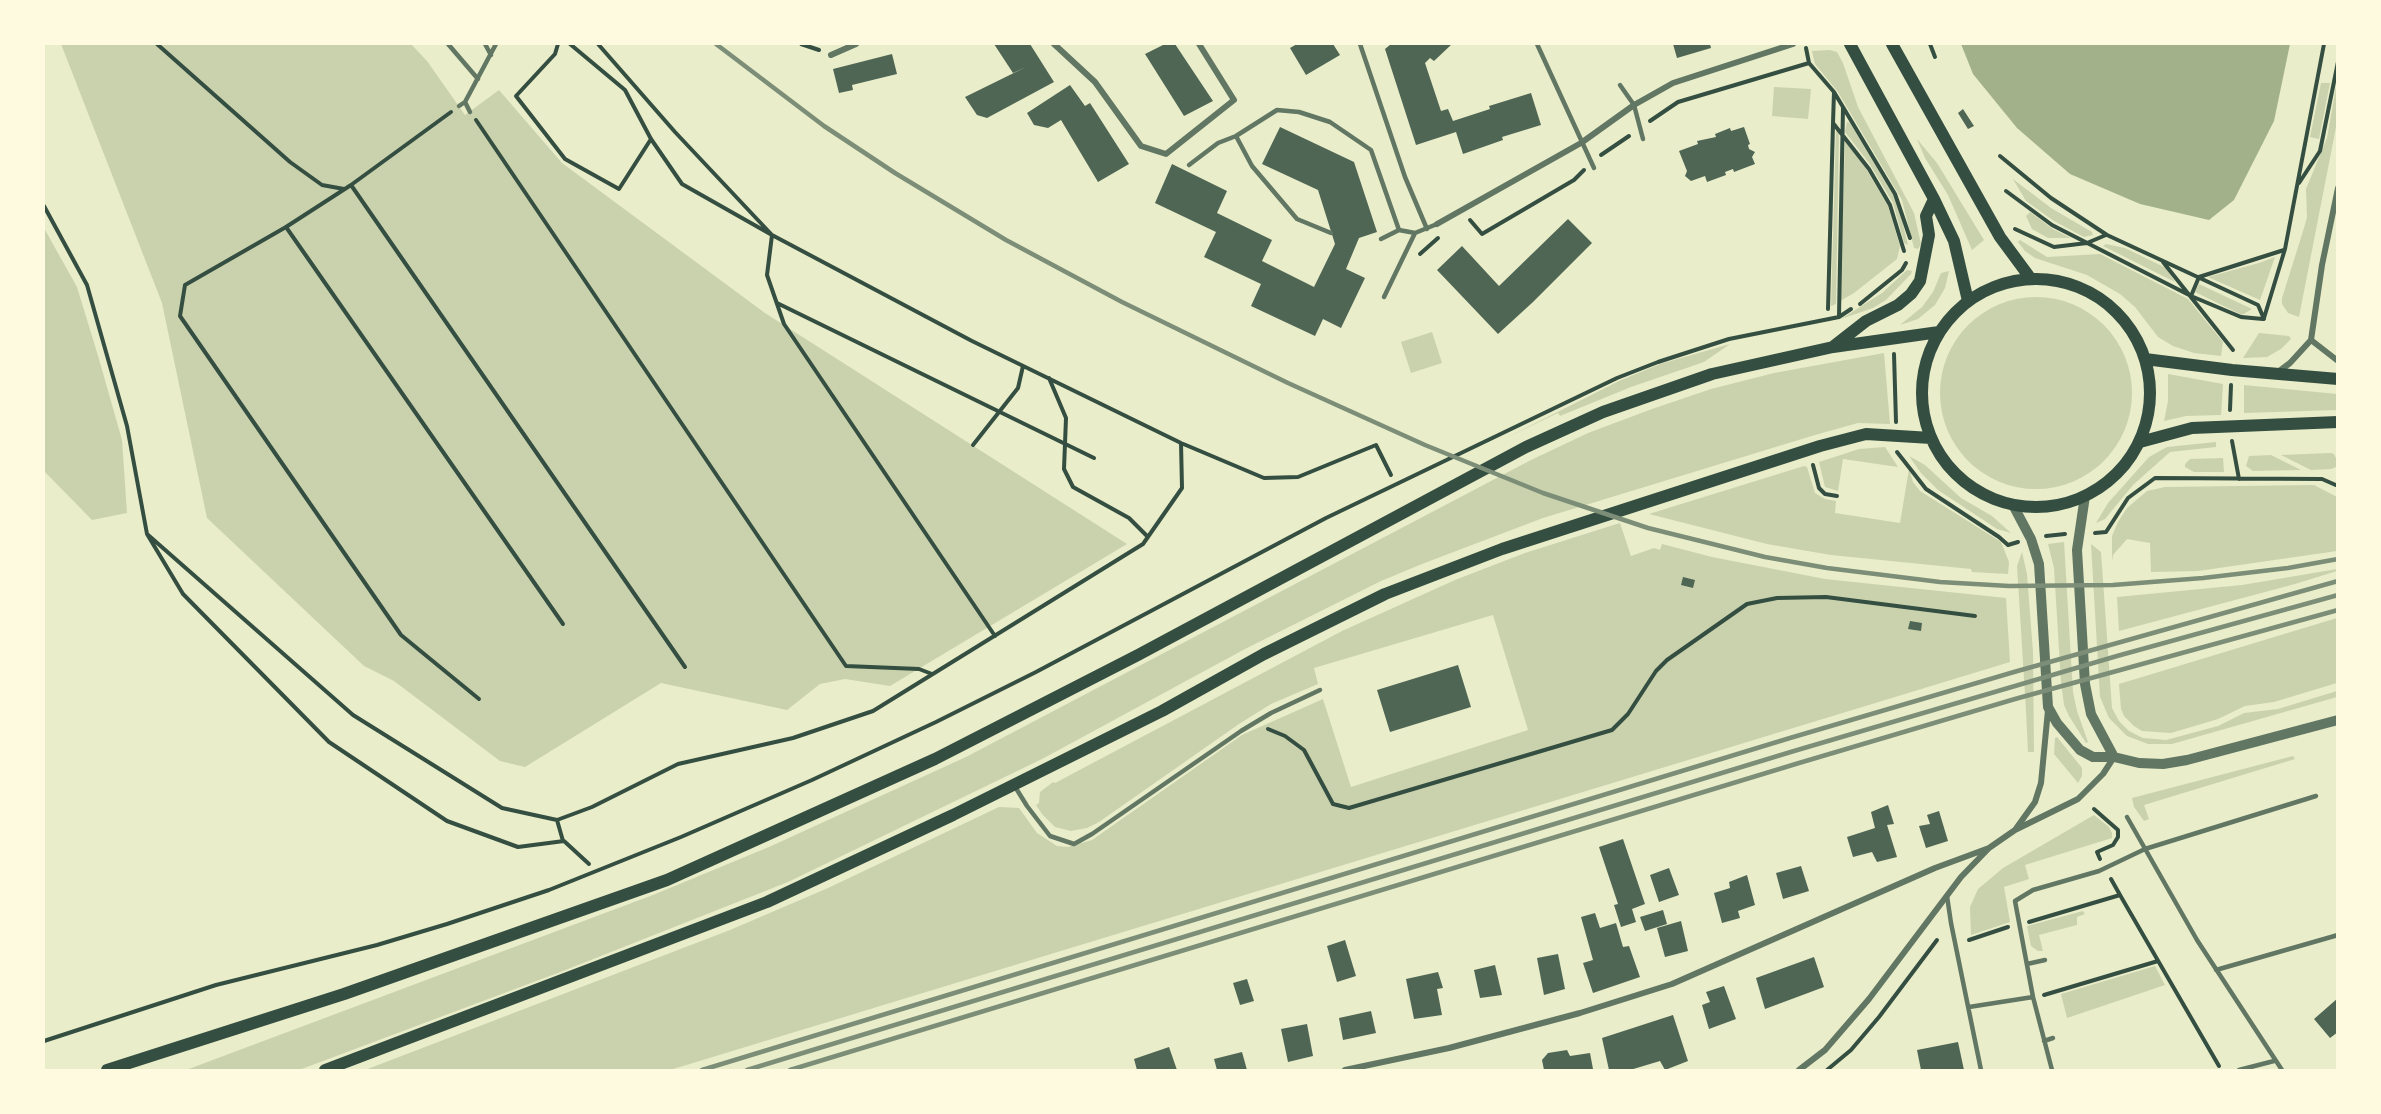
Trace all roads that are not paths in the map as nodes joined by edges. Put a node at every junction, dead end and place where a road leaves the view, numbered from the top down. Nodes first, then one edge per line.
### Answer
1 (448, 44) edge
2 (485, 44) edge
3 (496, 44) edge
4 (856, 44) edge
5 (1054, 44) edge
6 (1199, 44) edge
7 (1360, 44) edge
8 (1537, 44) edge
9 (1793, 44) edge
10 (1850, 44) edge
11 (1892, 44) edge
12 (1779, 45) edge
13 (491, 55) junction
14 (831, 55) road end
15 (478, 79) junction
16 (1620, 85) dead end
17 (465, 102) junction
18 (1635, 105) junction
19 (459, 106) road end
20 (470, 112) road end
21 (1236, 136) junction
22 (1644, 139) dead end
23 (1581, 143) junction
24 (1189, 165) dead end
25 (1594, 168) dead end
26 (2337, 188) edge
27 (1934, 199) junction
28 (1437, 224) joint
29 (1427, 229) junction
30 (1399, 230) junction
31 (1331, 232) dead end
32 (1415, 233) junction
33 (1381, 239) dead end
34 (2031, 279) junction
35 (1384, 297) dead end
36 (1968, 301) junction
37 (1939, 332) junction
38 (2311, 340) junction
39 (1833, 347) junction
40 (2145, 359) junction
41 (2337, 361) edge
42 (2276, 374) junction
43 (2337, 379) edge
44 (2337, 422) edge
45 (1931, 438) junction
46 (2140, 441) junction
47 (2085, 496) junction
48 (2013, 505) junction
49 (1320, 690) dead end
50 (2048, 707) junction
51 (2337, 720) edge
52 (2114, 758) junction
53 (1014, 785) junction
54 (2316, 796) dead end
55 (2127, 817) dead end
56 (2015, 830) junction
57 (1989, 848) junction
58 (2145, 849) junction
59 (1947, 896) junction
60 (2337, 935) edge
61 (2046, 960) dead end
62 (2027, 964) junction
63 (2216, 970) junction
64 (2033, 997) junction
65 (1969, 1007) junction
66 (2053, 1038) dead end
67 (2044, 1041) junction
68 (2274, 1061) junction
69 (107, 1071) edge
70 (324, 1071) edge
71 (1345, 1071) edge
72 (1799, 1071) edge
73 (1981, 1071) edge
74 (2052, 1071) edge
75 (2239, 1071) edge
76 (2282, 1071) edge

1 - 15 lane
2 - 13 lane
3 - 13 lane
4 - 14 street
5 - 6 street
7 - 29 lane
8 - 23 lane
9 - 12 street
10 - 27 main road
11 - 34 main road
12 - 18 street
13 - 15 lane
15 - 17 lane
16 - 18 lane
17 - 19 lane
17 - 20 lane
18 - 22 lane
18 - 23 street
21 - 24 lane
21 - 30 lane
21 - 31 lane
23 - 25 lane
23 - 28 street
26 - 38 street
27 - 36 main road
27 - 39 main road
28 - 29 lane
29 - 32 lane
30 - 32 lane
30 - 33 lane
32 - 35 lane
34 - 36 main road
34 - 40 main road
36 - 37 main road
37 - 39 main road
37 - 45 main road
38 - 41 street
38 - 42 street
39 - 69 main road
40 - 42 main road
40 - 46 main road
42 - 43 main road
44 - 46 main road
45 - 48 main road
45 - 53 main road
46 - 47 main road
47 - 48 main road
47 - 52 street
48 - 50 street
49 - 53 lane
50 - 52 street
50 - 56 street
51 - 52 street
52 - 56 street
53 - 70 main road
54 - 58 lane
55 - 58 lane
56 - 57 street
57 - 59 street
57 - 71 street
58 - 62 lane
58 - 63 lane
59 - 65 lane
59 - 72 street
60 - 63 lane
61 - 62 lane
62 - 64 lane
63 - 68 lane
64 - 65 lane
64 - 67 lane
65 - 73 lane
66 - 67 lane
67 - 74 lane
68 - 75 lane
68 - 76 lane

